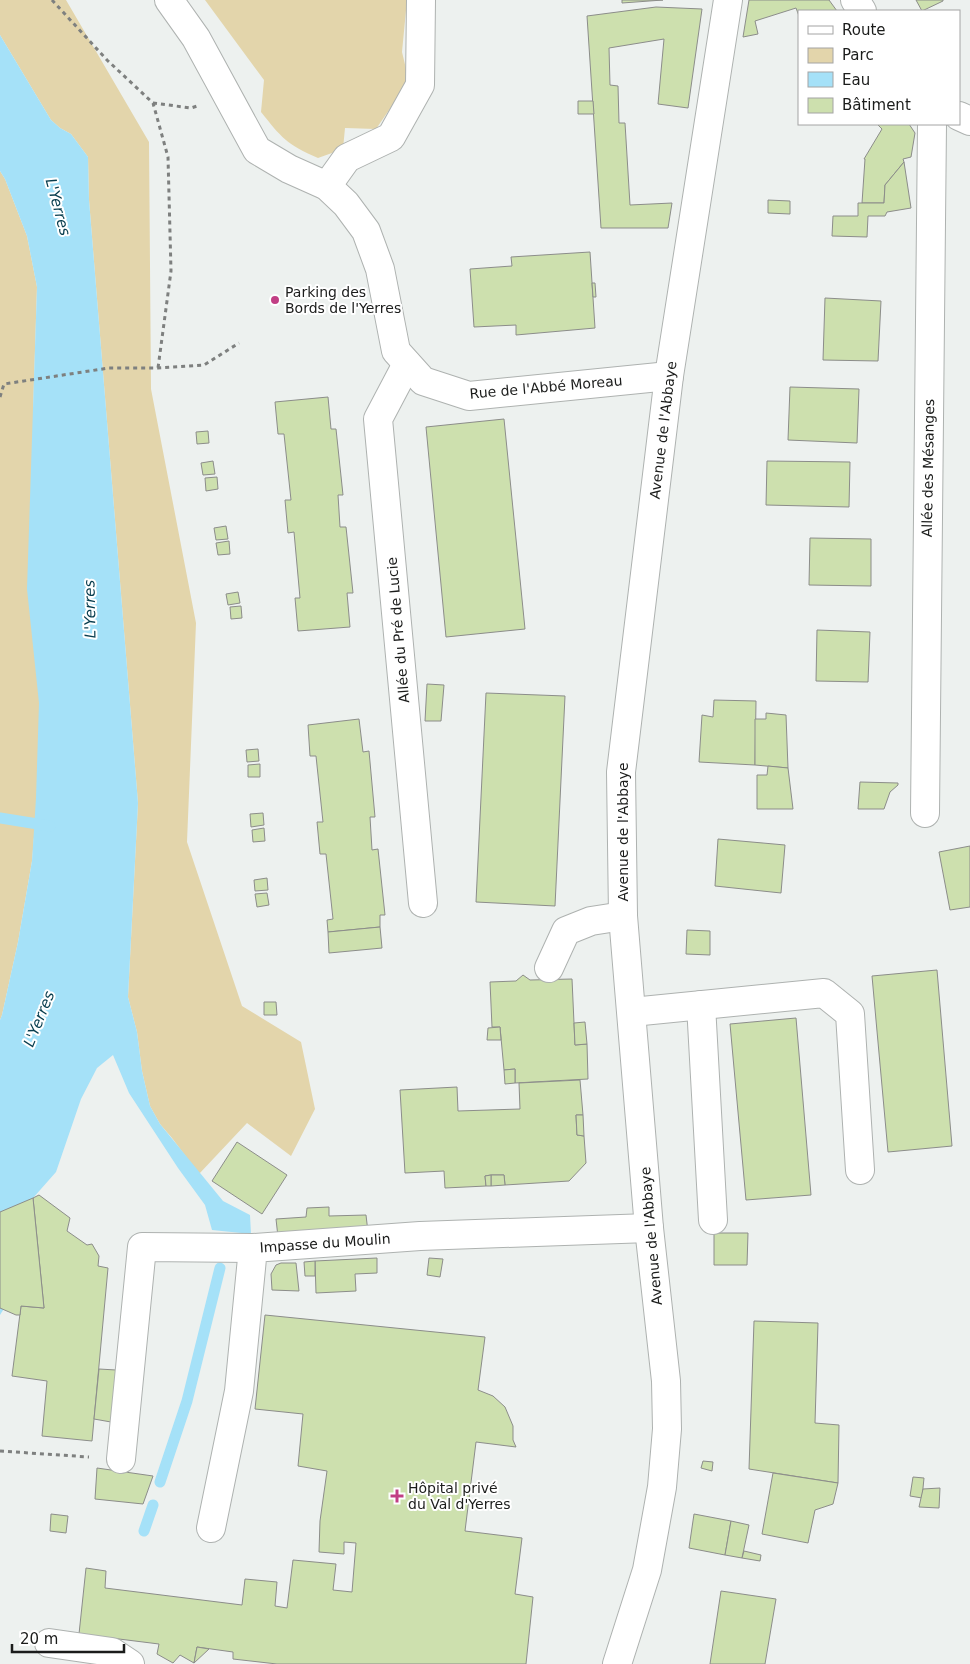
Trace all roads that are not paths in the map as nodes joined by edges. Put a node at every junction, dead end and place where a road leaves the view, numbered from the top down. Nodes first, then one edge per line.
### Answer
1 (169, 0) edge
2 (421, 0) edge
3 (728, 0) edge
4 (932, 125) edge
5 (327, 186) junction
6 (407, 364) junction
7 (669, 376) junction
8 (925, 813) dead end
9 (423, 904) dead end
10 (623, 916) junction
11 (550, 968) dead end
12 (702, 1005) junction
13 (632, 1012) junction
14 (860, 1170) dead end
15 (713, 1220) dead end
16 (649, 1228) junction
17 (253, 1248) junction
18 (121, 1459) road end
19 (211, 1528) dead end
20 (48, 1643) dead end
21 (130, 1664) edge
22 (617, 1664) edge

1 - 5 street, Rue de l'Abbé Moreau
2 - 5 street
3 - 7 street, Avenue de l'Abbaye
4 - 8 street, Allée des Mésanges
5 - 6 street, Rue de l'Abbé Moreau
6 - 7 street, Rue de l'Abbé Moreau
6 - 9 street, Allée du Pré de Lucie
7 - 10 street, Avenue de l'Abbaye
10 - 11 street
10 - 13 street, Avenue de l'Abbaye
12 - 13 street
12 - 14 street
12 - 15 street
13 - 16 street, Avenue de l'Abbaye
16 - 17 street, Impasse du Moulin
16 - 22 street, Avenue de l'Abbaye
17 - 18 street
17 - 19 street, Impasse du Moulin
20 - 21 street

